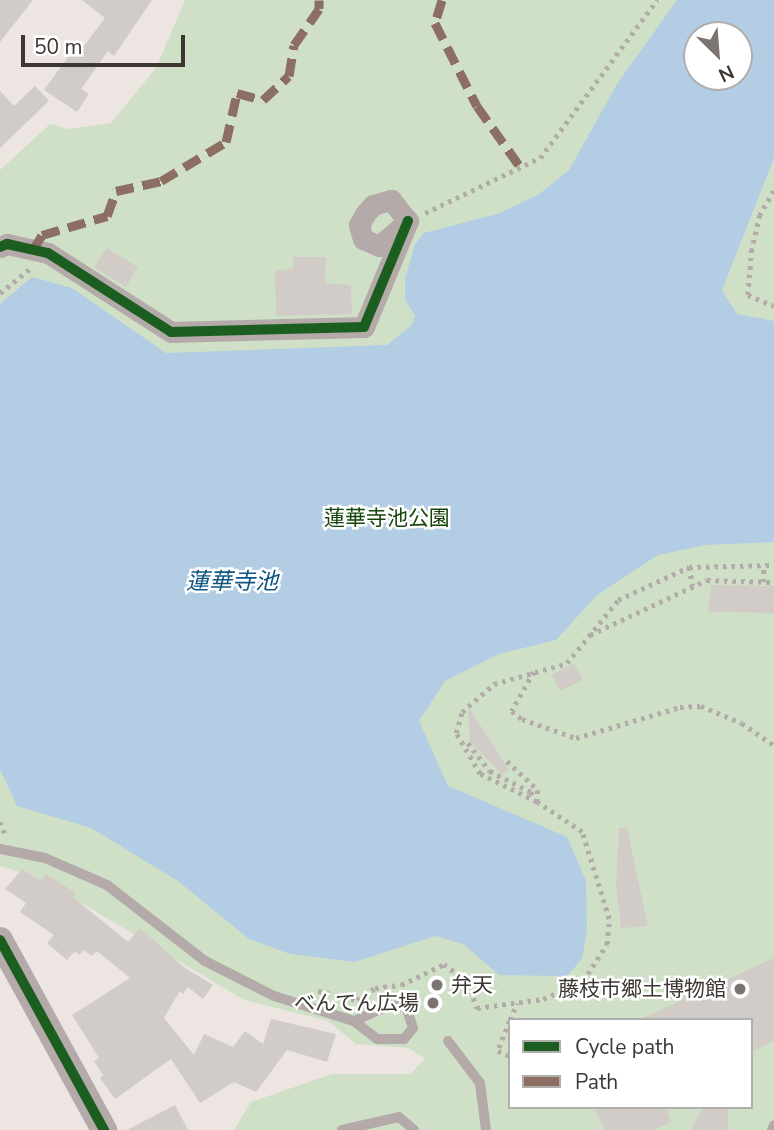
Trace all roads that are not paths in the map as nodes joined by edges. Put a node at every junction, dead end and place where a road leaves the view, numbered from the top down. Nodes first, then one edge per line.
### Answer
1 (408, 220) road end
2 (0, 247) edge
3 (0, 849) edge
4 (0, 940) edge
5 (354, 1021) junction
6 (448, 1041) dead end
7 (774, 1125) edge
8 (104, 1130) edge
9 (342, 1130) edge
10 (414, 1130) edge
11 (485, 1130) edge
12 (772, 1130) edge

1 - 2 street
3 - 5 lane
4 - 8 street
5 - 5 lane
6 - 11 lane
7 - 12 lane
9 - 10 lane

